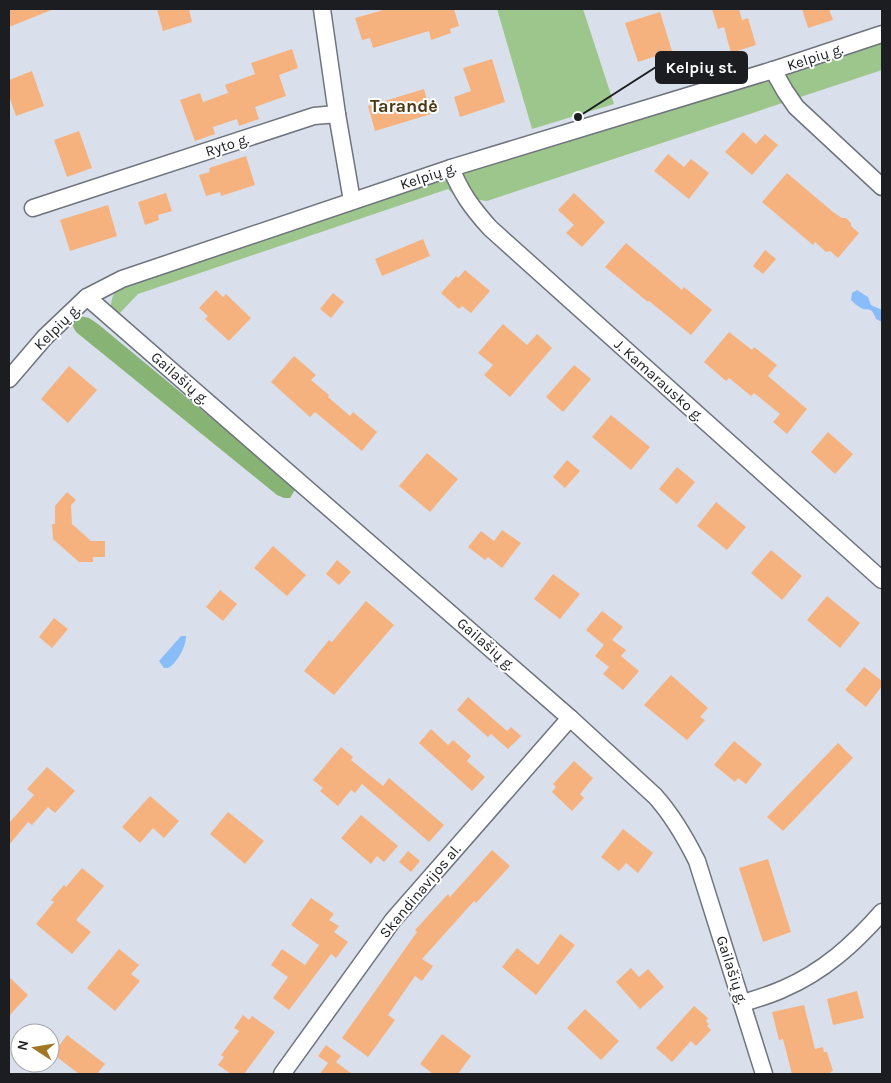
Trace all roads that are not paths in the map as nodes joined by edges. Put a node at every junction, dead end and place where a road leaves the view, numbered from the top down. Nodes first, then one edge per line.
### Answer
1 (322, 9) edge
2 (882, 34) edge
3 (774, 70) junction
4 (338, 114) junction
5 (451, 168) junction
6 (882, 186) edge
7 (352, 201) junction
8 (33, 208) dead end
9 (87, 297) junction
10 (9, 379) edge
11 (882, 580) edge
12 (570, 718) junction
13 (882, 912) edge
14 (743, 1003) junction
15 (282, 1074) edge
16 (764, 1074) edge

1 - 4 street
2 - 3 street, Kelpių g.
3 - 5 street, Kelpių g.
3 - 6 street
4 - 7 street
4 - 8 street, Ryto g.
5 - 7 street, Kelpių g.
5 - 11 street, J. Kamarausko g.
7 - 9 street, Kelpių g.
9 - 10 street, Kelpių g.
9 - 12 street, Gailašių g.
12 - 14 street, Gailašių g.
12 - 15 street, Skandinavijos al.
13 - 14 street
14 - 16 street, Gailašių g.

